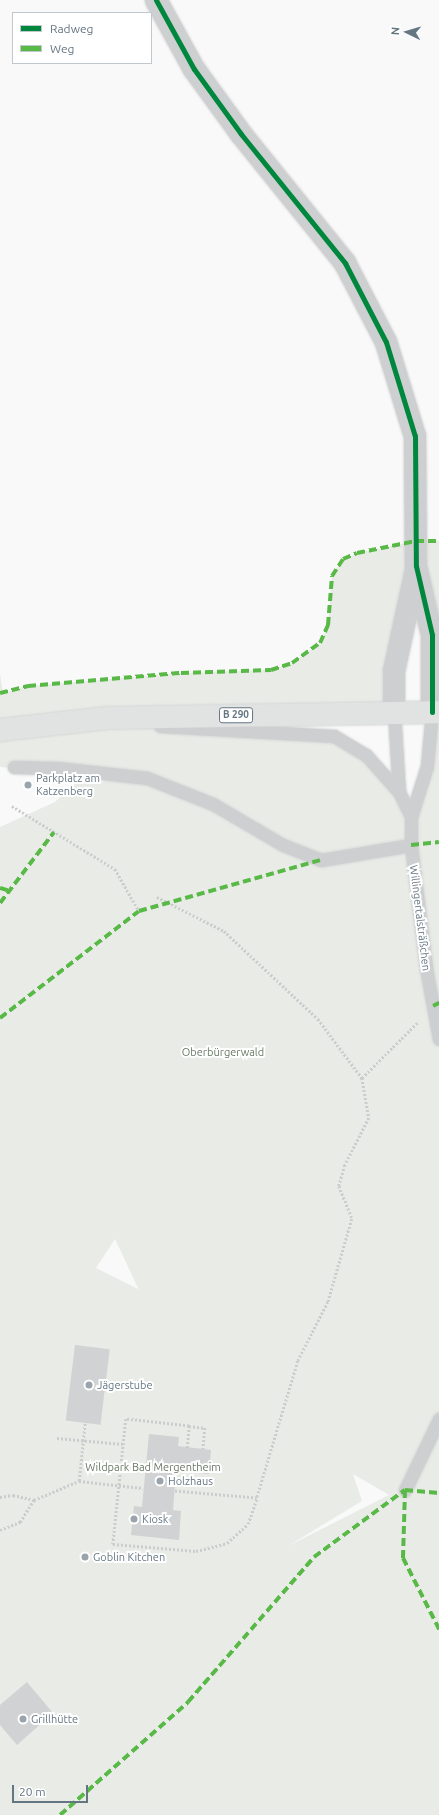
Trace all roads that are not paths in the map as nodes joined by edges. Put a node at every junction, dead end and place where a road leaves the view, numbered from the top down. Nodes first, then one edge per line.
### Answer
1 (156, 0) edge
2 (416, 566) junction
3 (435, 640) edge
4 (394, 711) junction
5 (436, 712) edge
6 (107, 718) junction
7 (0, 730) edge
8 (14, 767) dead end
9 (399, 792) junction
10 (411, 817) junction
11 (411, 845) junction
12 (439, 1039) edge
13 (439, 1419) edge
14 (405, 1490) dead end

1 - 2 street
2 - 3 street
2 - 4 street
3 - 5 street
4 - 5 main road, B 290
4 - 6 main road, B 290
4 - 9 lane
5 - 10 lane
6 - 7 main road, B 290
6 - 9 lane
8 - 11 lane
9 - 10 lane
10 - 11 lane, Willingertalsträßchen
11 - 12 lane, Willingertalsträßchen
13 - 14 lane

